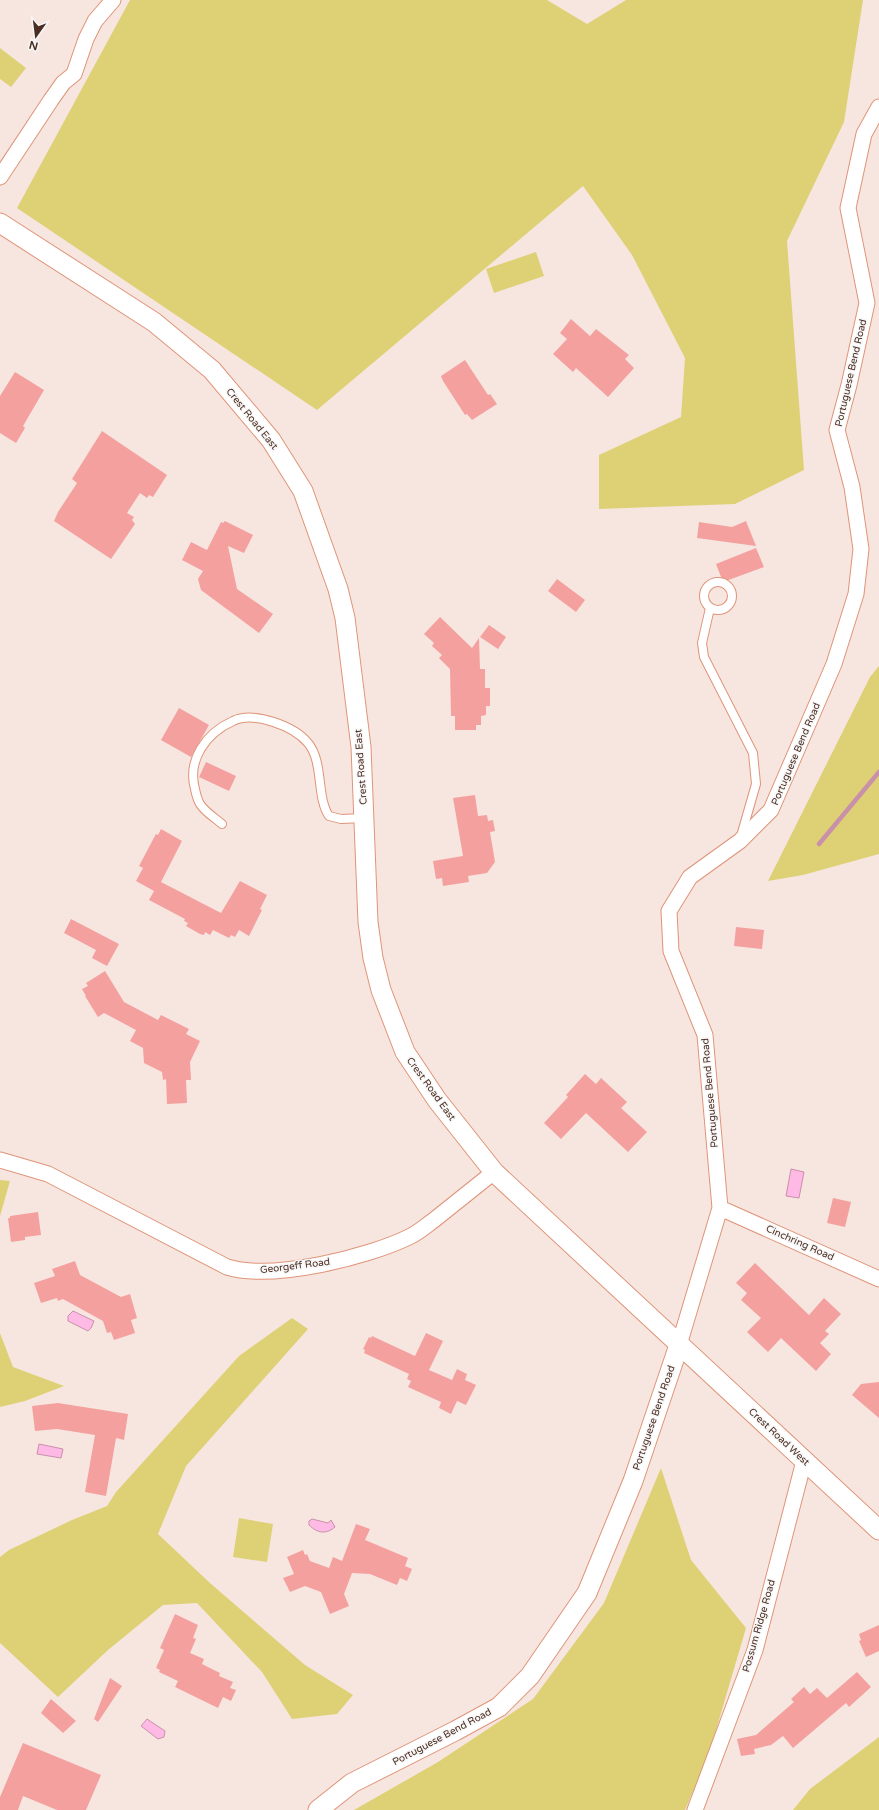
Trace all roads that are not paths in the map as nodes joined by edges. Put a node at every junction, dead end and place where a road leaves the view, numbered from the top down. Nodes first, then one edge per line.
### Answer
1 (113, 0) edge
2 (879, 107) edge
3 (0, 177) edge
4 (0, 224) edge
5 (710, 608) dead end
6 (364, 818) junction
7 (222, 824) dead end
8 (740, 841) junction
9 (0, 1160) edge
10 (494, 1172) junction
11 (720, 1208) junction
12 (879, 1279) edge
13 (679, 1345) junction
14 (804, 1461) junction
15 (879, 1530) edge
16 (318, 1810) edge
17 (695, 1810) edge

1 - 3 street
2 - 8 street, Portuguese Bend Road
4 - 6 street, Crest Road East
5 - 8 lane
6 - 7 lane
6 - 10 street, Crest Road East
8 - 11 street, Portuguese Bend Road
9 - 10 street, Georgeff Road
10 - 13 street, Crest Road East
11 - 12 street, Cinchring Road
11 - 13 street, Portuguese Bend Road
13 - 14 street, Crest Road West
13 - 16 street, Portuguese Bend Road
14 - 15 street, Crest Road West
14 - 17 street, Possum Ridge Road

